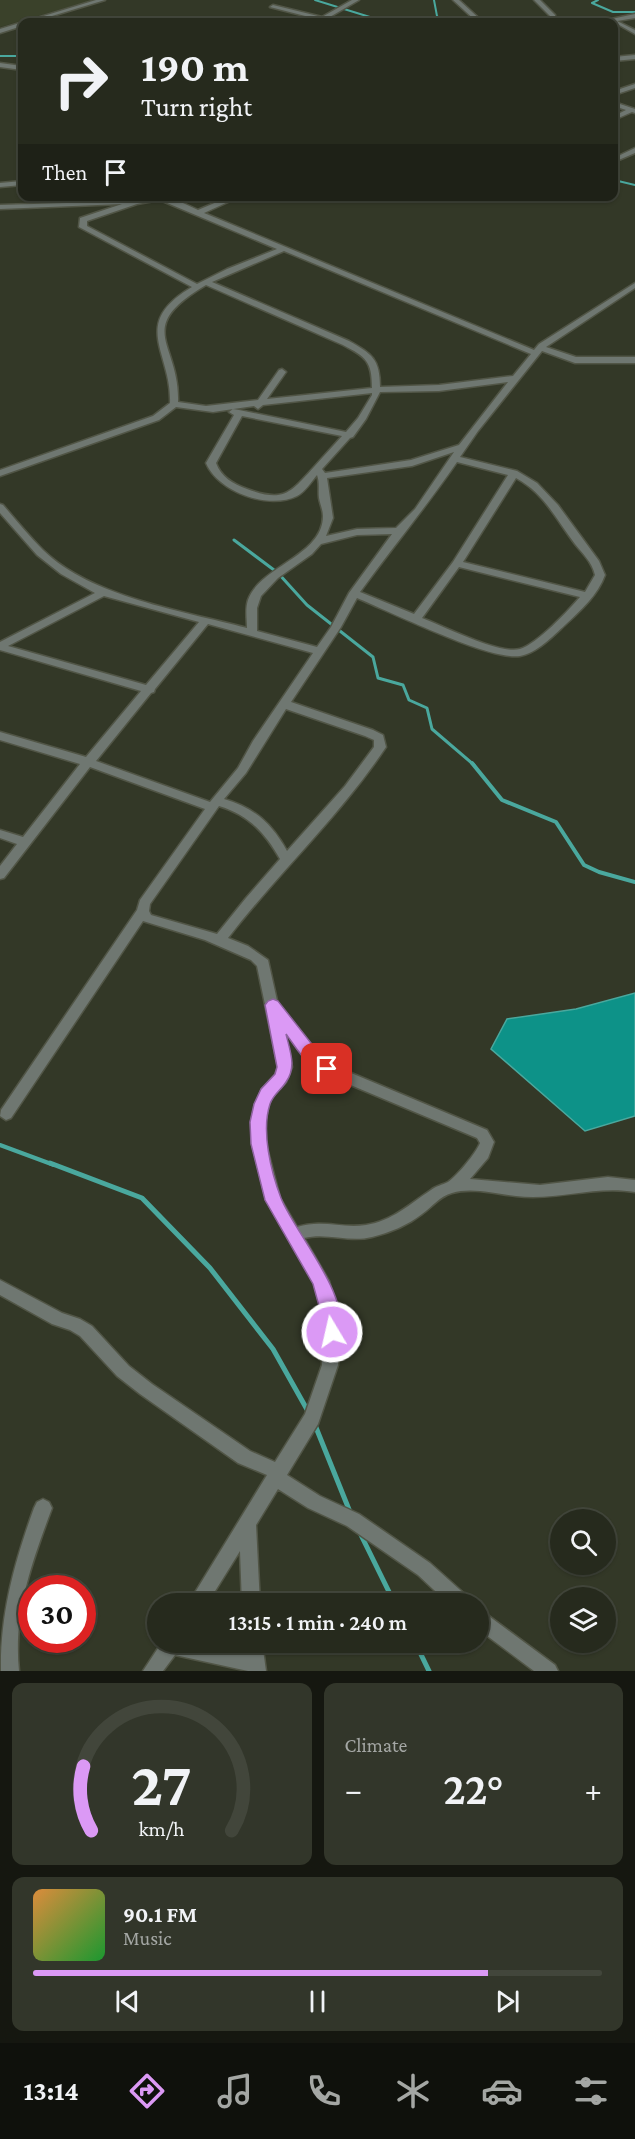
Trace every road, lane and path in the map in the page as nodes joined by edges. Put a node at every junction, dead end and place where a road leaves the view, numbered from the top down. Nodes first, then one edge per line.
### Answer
1 (102, 0) edge
2 (356, 0) edge
3 (456, 0) edge
4 (537, 0) edge
5 (273, 7) dead end
6 (553, 16) dead end
7 (635, 16) edge
8 (41, 18) edge
9 (309, 18) edge
10 (324, 18) edge
11 (476, 18) edge
12 (618, 20) edge
13 (618, 24) edge
14 (18, 25) edge
15 (0, 31) edge
16 (635, 32) edge
17 (618, 57) edge
18 (635, 57) edge
19 (0, 65) edge
20 (18, 67) edge
21 (635, 86) edge
22 (618, 92) edge
23 (618, 105) edge
24 (633, 111) edge
25 (618, 117) edge
26 (634, 152) edge
27 (618, 158) edge
28 (18, 183) edge
29 (0, 185) edge
30 (141, 201) edge
31 (170, 201) edge
32 (226, 201) edge
33 (136, 202) junction
34 (0, 207) edge
35 (198, 213) junction
36 (283, 249) junction
37 (205, 282) junction
38 (635, 285) edge
39 (196, 287) junction
40 (538, 351) junction
41 (635, 360) edge
42 (282, 372) dead end
43 (516, 378) junction
44 (376, 390) junction
45 (261, 402) junction
46 (174, 404) junction
47 (207, 408) junction
48 (239, 413) junction
49 (252, 414) junction
50 (350, 435) junction
51 (459, 453) junction
52 (0, 473) edge
53 (320, 473) junction
54 (514, 473) junction
55 (0, 507) edge
56 (399, 531) junction
57 (317, 542) junction
58 (457, 563) junction
59 (103, 593) junction
60 (354, 593) junction
61 (587, 596) junction
62 (417, 618) junction
63 (206, 620) junction
64 (252, 631) junction
65 (0, 646) edge
66 (320, 651) junction
67 (150, 690) junction
68 (284, 704) junction
69 (0, 736) edge
70 (88, 762) junction
71 (215, 804) junction
72 (0, 834) edge
73 (26, 843) junction
74 (286, 860) junction
75 (0, 874) edge
76 (143, 911) junction
77 (219, 940) junction
78 (273, 1005) junction
79 (6, 1114) dead end
80 (454, 1186) junction
81 (635, 1186) edge
82 (294, 1234) junction
83 (0, 1287) edge
84 (278, 1475) junction
85 (43, 1508) dead end
86 (247, 1523) junction
87 (204, 1593) edge
88 (250, 1593) edge
89 (451, 1593) edge
90 (489, 1625) edge
91 (166, 1653) edge
92 (205, 1653) edge
93 (255, 1667) edge
94 (10, 1671) edge
95 (152, 1671) edge
96 (549, 1671) edge

1 - 8 street
2 - 10 street
3 - 11 street
4 - 6 street
5 - 9 street
7 - 12 street
13 - 16 street
14 - 15 street
17 - 18 street
19 - 20 street
21 - 22 street
23 - 24 street
24 - 25 street
26 - 27 street
28 - 29 street
30 - 33 street
31 - 35 street
32 - 35 street
33 - 34 street
33 - 39 street
35 - 36 street
36 - 37 street
36 - 40 street
37 - 39 street
37 - 44 street
38 - 40 street
39 - 46 street
40 - 41 street
40 - 43 street
42 - 45 street
43 - 44 street
43 - 51 street
44 - 45 street
44 - 50 street
45 - 47 street
45 - 49 street
46 - 47 street
46 - 52 street
47 - 48 street
48 - 49 street
48 - 53 street
49 - 50 street
50 - 53 street
51 - 53 street
51 - 54 street
51 - 56 street
53 - 57 street
54 - 58 street
54 - 61 street
55 - 59 street
56 - 57 street
56 - 60 street
57 - 64 street
58 - 61 street
58 - 62 street
59 - 63 street
59 - 65 street
60 - 62 street
60 - 66 street
61 - 62 street
63 - 64 street
63 - 67 street
64 - 66 street
65 - 67 street
66 - 68 street
67 - 70 street
68 - 71 street
68 - 74 street
69 - 70 street
70 - 71 street
70 - 73 street
71 - 74 street
71 - 76 street
72 - 73 street
73 - 75 street
74 - 77 street
76 - 77 street
76 - 79 street
77 - 78 street
78 - 80 street
78 - 82 street
80 - 81 street
80 - 82 street
82 - 84 street
83 - 84 street
84 - 86 street
84 - 89 street
85 - 94 street
86 - 87 street
86 - 88 street
90 - 96 street
91 - 95 street
92 - 93 street

